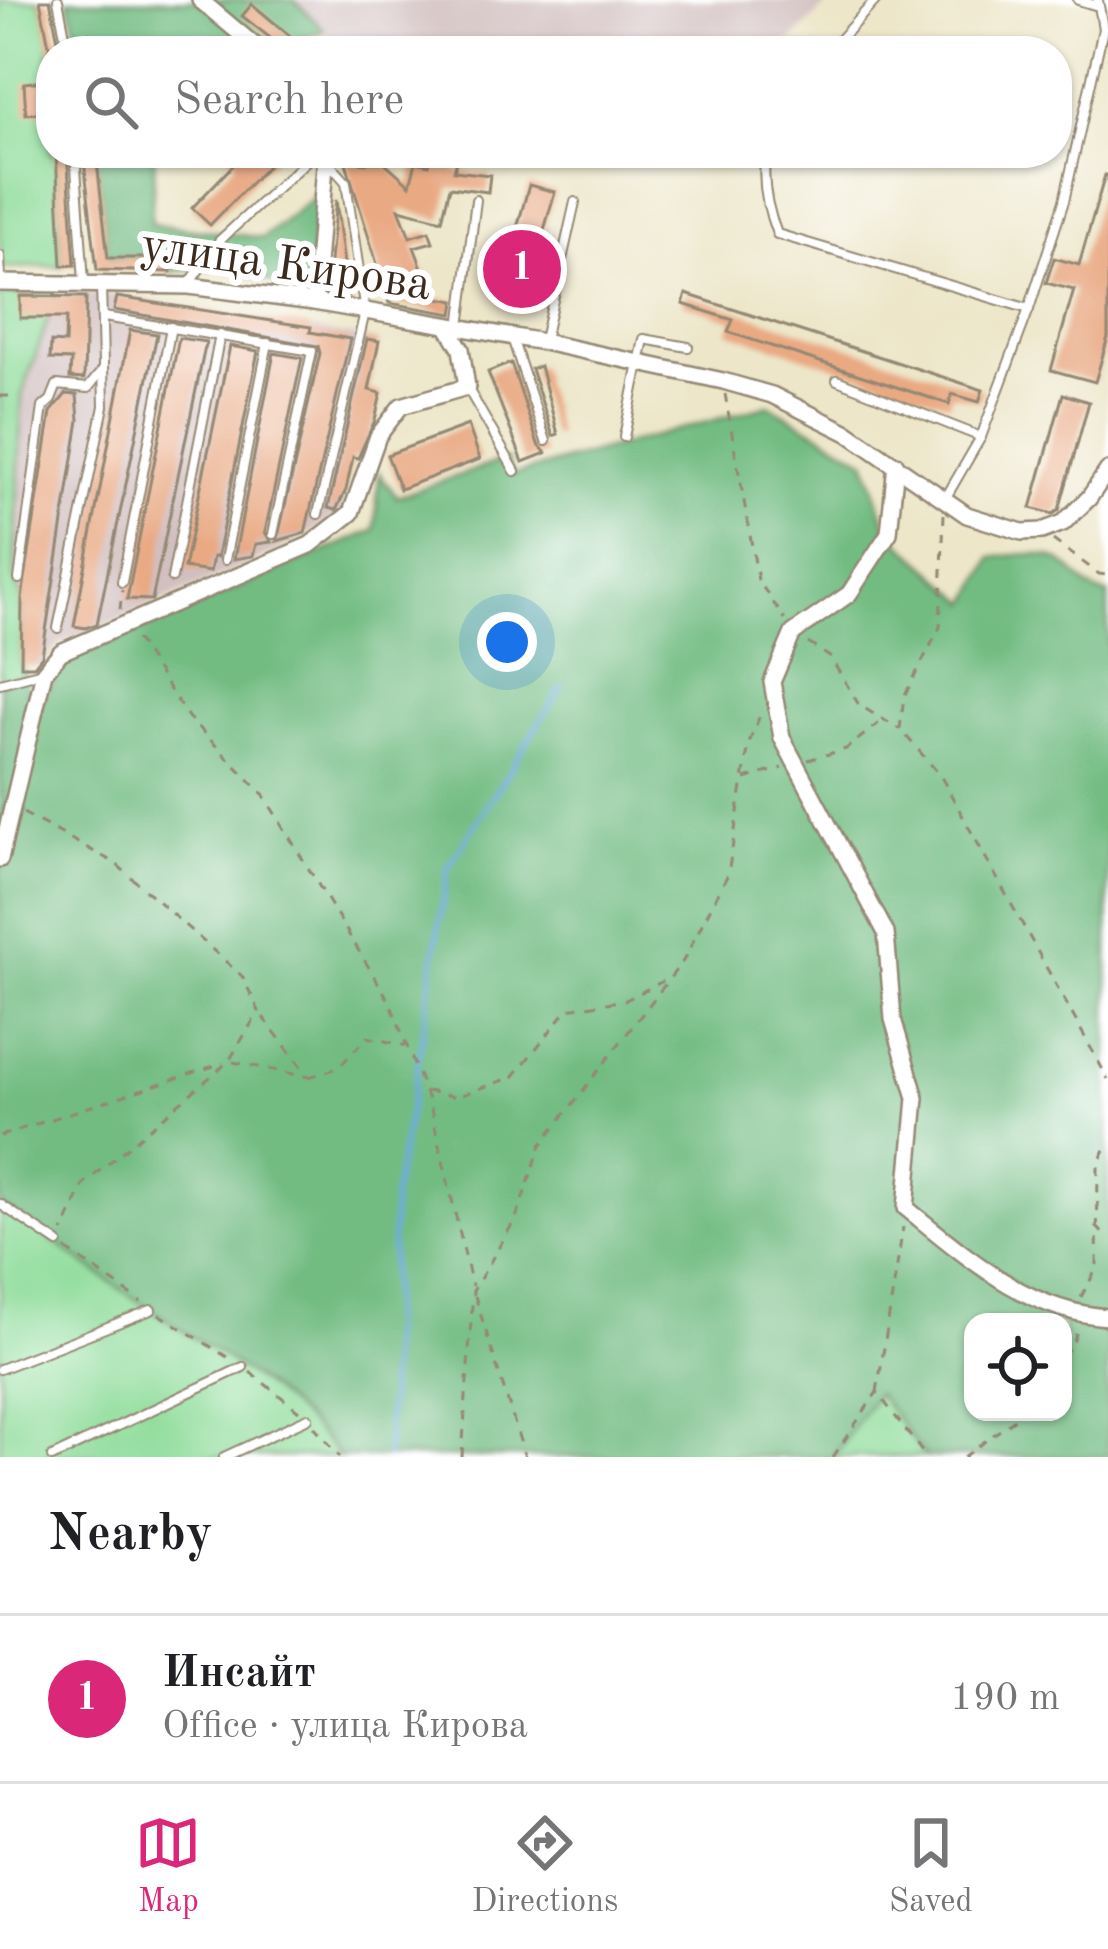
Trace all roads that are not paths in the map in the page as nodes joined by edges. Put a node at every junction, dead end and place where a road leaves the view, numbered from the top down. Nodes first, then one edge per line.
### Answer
1 (58, 0) edge
2 (200, 0) edge
3 (876, 0) edge
4 (1078, 0) edge
5 (1098, 3) edge
6 (65, 36) edge
7 (243, 36) edge
8 (843, 36) edge
9 (1072, 167) edge
10 (77, 168) edge
11 (306, 168) edge
12 (321, 168) edge
13 (334, 168) edge
14 (764, 168) edge
15 (1072, 168) edge
16 (476, 200) dead end
17 (575, 202) dead end
18 (0, 256) edge
19 (92, 282) junction
20 (1, 283) edge
21 (189, 286) junction
22 (314, 302) junction
23 (1029, 309) junction
24 (365, 312) junction
25 (104, 316) junction
26 (171, 327) junction
27 (454, 328) junction
28 (220, 335) junction
29 (512, 337) junction
30 (543, 342) junction
31 (268, 344) junction
32 (688, 347) dead end
33 (639, 362) junction
34 (102, 370) junction
35 (837, 380) dead end
36 (467, 387) junction
37 (624, 437) dead end
38 (981, 437) junction
39 (546, 440) dead end
40 (896, 464) junction
41 (1108, 470) edge
42 (515, 471) dead end
43 (944, 501) junction
44 (317, 514) dead end
45 (273, 534) dead end
46 (225, 560) dead end
47 (172, 578) dead end
48 (20, 579) dead end
49 (122, 582) road end
50 (58, 628) dead end
51 (44, 672) junction
52 (0, 683) edge
53 (0, 859) edge
54 (0, 1204) edge
55 (58, 1243) road end
56 (151, 1310) dead end
57 (1108, 1317) edge
58 (244, 1367) road end
59 (0, 1369) edge
60 (308, 1418) road end
61 (52, 1457) edge
62 (224, 1457) edge

1 - 6 lane
2 - 7 street
3 - 8 lane
4 - 5 lane
5 - 9 lane
10 - 19 lane
11 - 21 lane
12 - 22 street
13 - 24 lane
14 - 23 lane
15 - 23 lane
16 - 27 lane
17 - 30 lane
18 - 20 lane
19 - 20 street, улица Кирова
19 - 21 street, улица Кирова
19 - 25 lane
21 - 22 street, улица Кирова
22 - 24 street, улица Кирова
23 - 38 lane
24 - 27 street, улица Кирова
24 - 44 lane
25 - 26 lane
25 - 34 lane
26 - 28 lane
26 - 49 lane
27 - 29 street, улица Кирова
27 - 36 street
28 - 31 lane
28 - 47 lane
29 - 30 street, улица Кирова
29 - 39 lane
30 - 33 street, улица Кирова
31 - 45 lane
31 - 46 lane
32 - 33 lane
33 - 37 lane
33 - 40 street, улица Кирова
34 - 48 lane
34 - 50 lane
35 - 38 lane
36 - 42 lane
36 - 51 street
38 - 43 lane
40 - 43 street, улица Кирова
40 - 57 street
41 - 43 street, улица Кирова
51 - 52 lane
51 - 53 street
54 - 55 lane
56 - 59 lane
58 - 61 lane
60 - 62 lane

